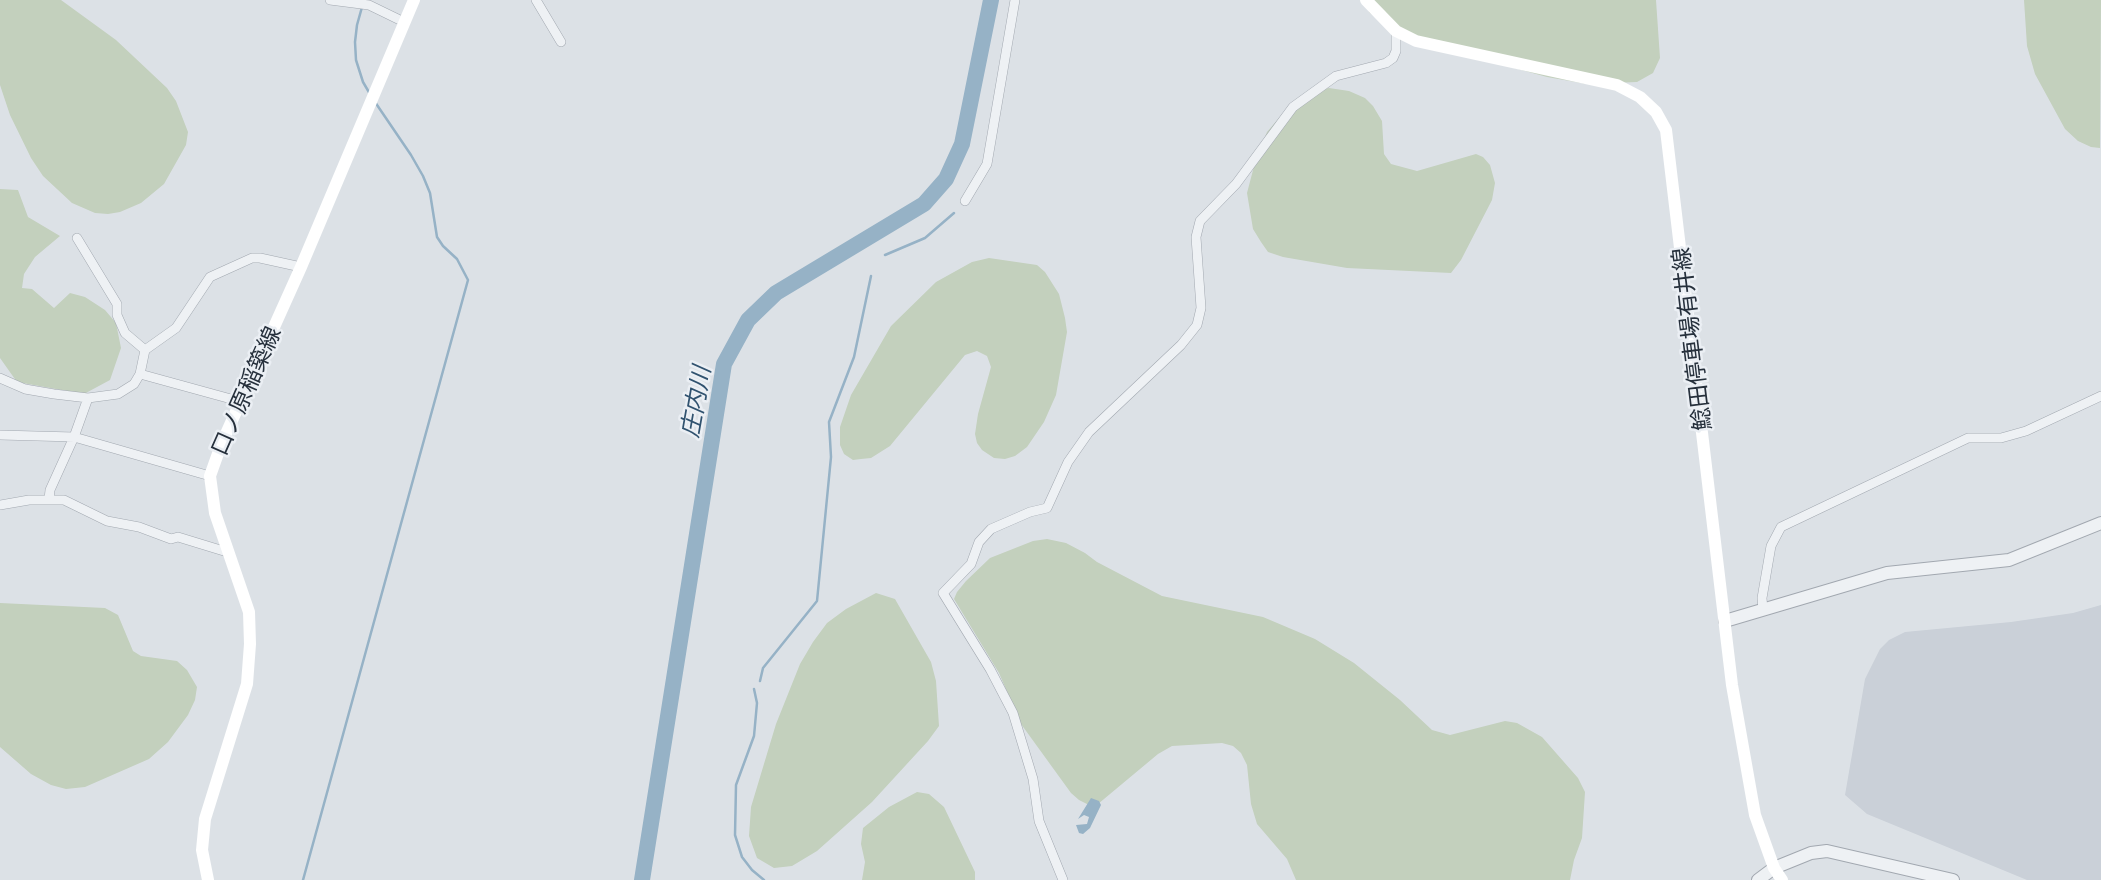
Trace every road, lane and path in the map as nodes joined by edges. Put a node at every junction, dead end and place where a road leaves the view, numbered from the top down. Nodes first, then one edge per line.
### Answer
1 (330, 0) edge
2 (423, 0) edge
3 (536, 0) edge
4 (1015, 0) edge
5 (1366, 0) edge
6 (412, 4) edge
7 (404, 22) junction
8 (1396, 31) junction
9 (561, 43) dead end
10 (965, 201) dead end
11 (77, 238) dead end
12 (301, 267) junction
13 (145, 350) junction
14 (141, 374) junction
15 (0, 377) edge
16 (2101, 396) edge
17 (88, 398) junction
18 (242, 402) junction
19 (0, 435) edge
20 (74, 437) junction
21 (210, 476) junction
22 (49, 499) junction
23 (0, 505) edge
24 (2101, 523) edge
25 (228, 552) junction
26 (1763, 610) junction
27 (1726, 621) junction
28 (1774, 868) junction
29 (208, 880) edge
30 (1063, 880) edge
31 (1758, 880) edge
32 (1782, 880) edge
33 (1953, 880) edge

1 - 7 street
2 - 6 street
3 - 9 street
4 - 10 street
5 - 8 main road, 鯰田停車場有井線
6 - 7 main road, 口ノ原稲築線
7 - 12 main road, 口ノ原稲築線
8 - 27 main road, 鯰田停車場有井線
8 - 30 street
11 - 13 street
12 - 13 street
12 - 18 main road, 口ノ原稲築線
13 - 14 street
14 - 17 street
14 - 18 street
15 - 17 street
16 - 26 street
17 - 20 street
18 - 21 main road, 口ノ原稲築線
19 - 20 street
20 - 21 street
20 - 22 street
21 - 25 main road, 口ノ原稲築線
22 - 23 street
22 - 25 street
24 - 26 street
25 - 29 main road, 口ノ原稲築線
26 - 27 street
27 - 28 main road, 鯰田停車場有井線
28 - 31 street
28 - 32 main road, 鯰田停車場有井線
28 - 33 street

